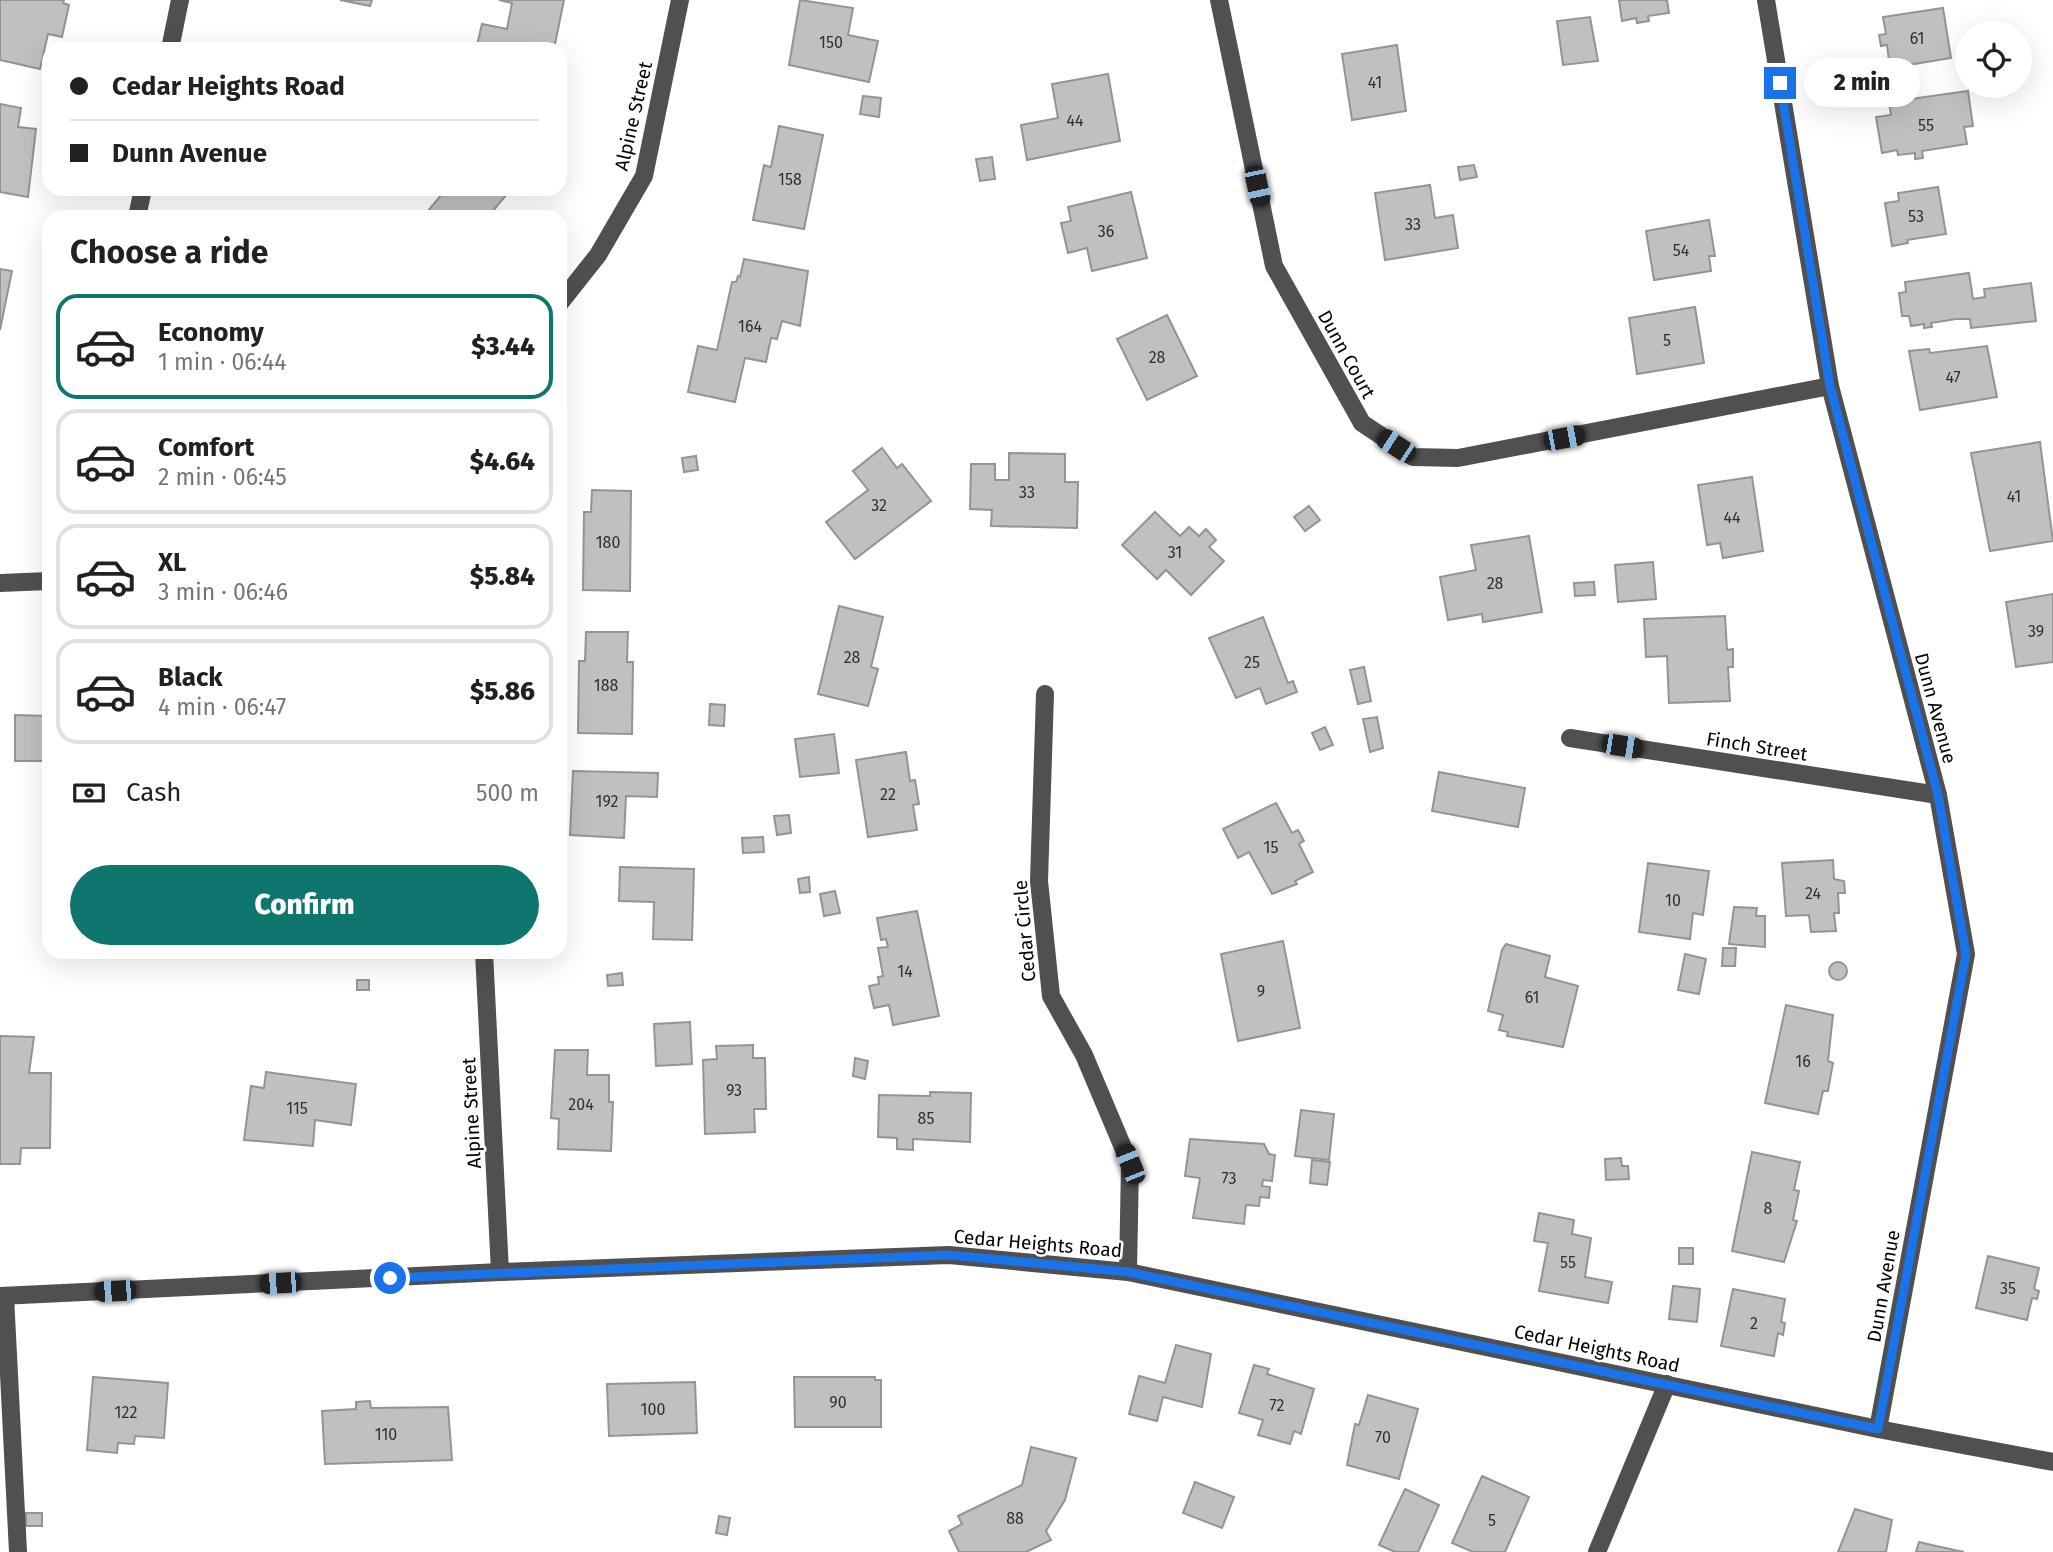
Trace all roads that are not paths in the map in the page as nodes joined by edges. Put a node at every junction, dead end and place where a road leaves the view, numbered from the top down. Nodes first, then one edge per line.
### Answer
1 (180, 0) edge
2 (680, 0) edge
3 (1219, 0) edge
4 (1766, 0) edge
5 (171, 42) edge
6 (567, 294) edge
7 (1830, 386) junction
8 (42, 581) edge
9 (0, 583) edge
10 (1045, 694) dead end
11 (1570, 738) dead end
12 (1938, 795) junction
13 (484, 959) edge
14 (500, 1272) junction
15 (1128, 1272) junction
16 (2, 1296) edge
17 (1667, 1384) junction
18 (1878, 1429) junction
19 (2053, 1462) edge
20 (18, 1552) edge
21 (1597, 1552) edge

1 - 5 street
2 - 6 street, Alpine Street
3 - 7 street, Dunn Court
4 - 7 street, Dunn Avenue
7 - 12 street, Dunn Avenue
8 - 9 street
10 - 15 street, Cedar Circle
11 - 12 street, Finch Street
12 - 18 street, Dunn Avenue
13 - 14 street, Alpine Street
14 - 15 street, Cedar Heights Road
14 - 16 street, Cedar Heights Road
15 - 17 street, Cedar Heights Road
16 - 20 street
17 - 18 street, Cedar Heights Road
17 - 21 street
18 - 19 street, Cedar Heights Road

